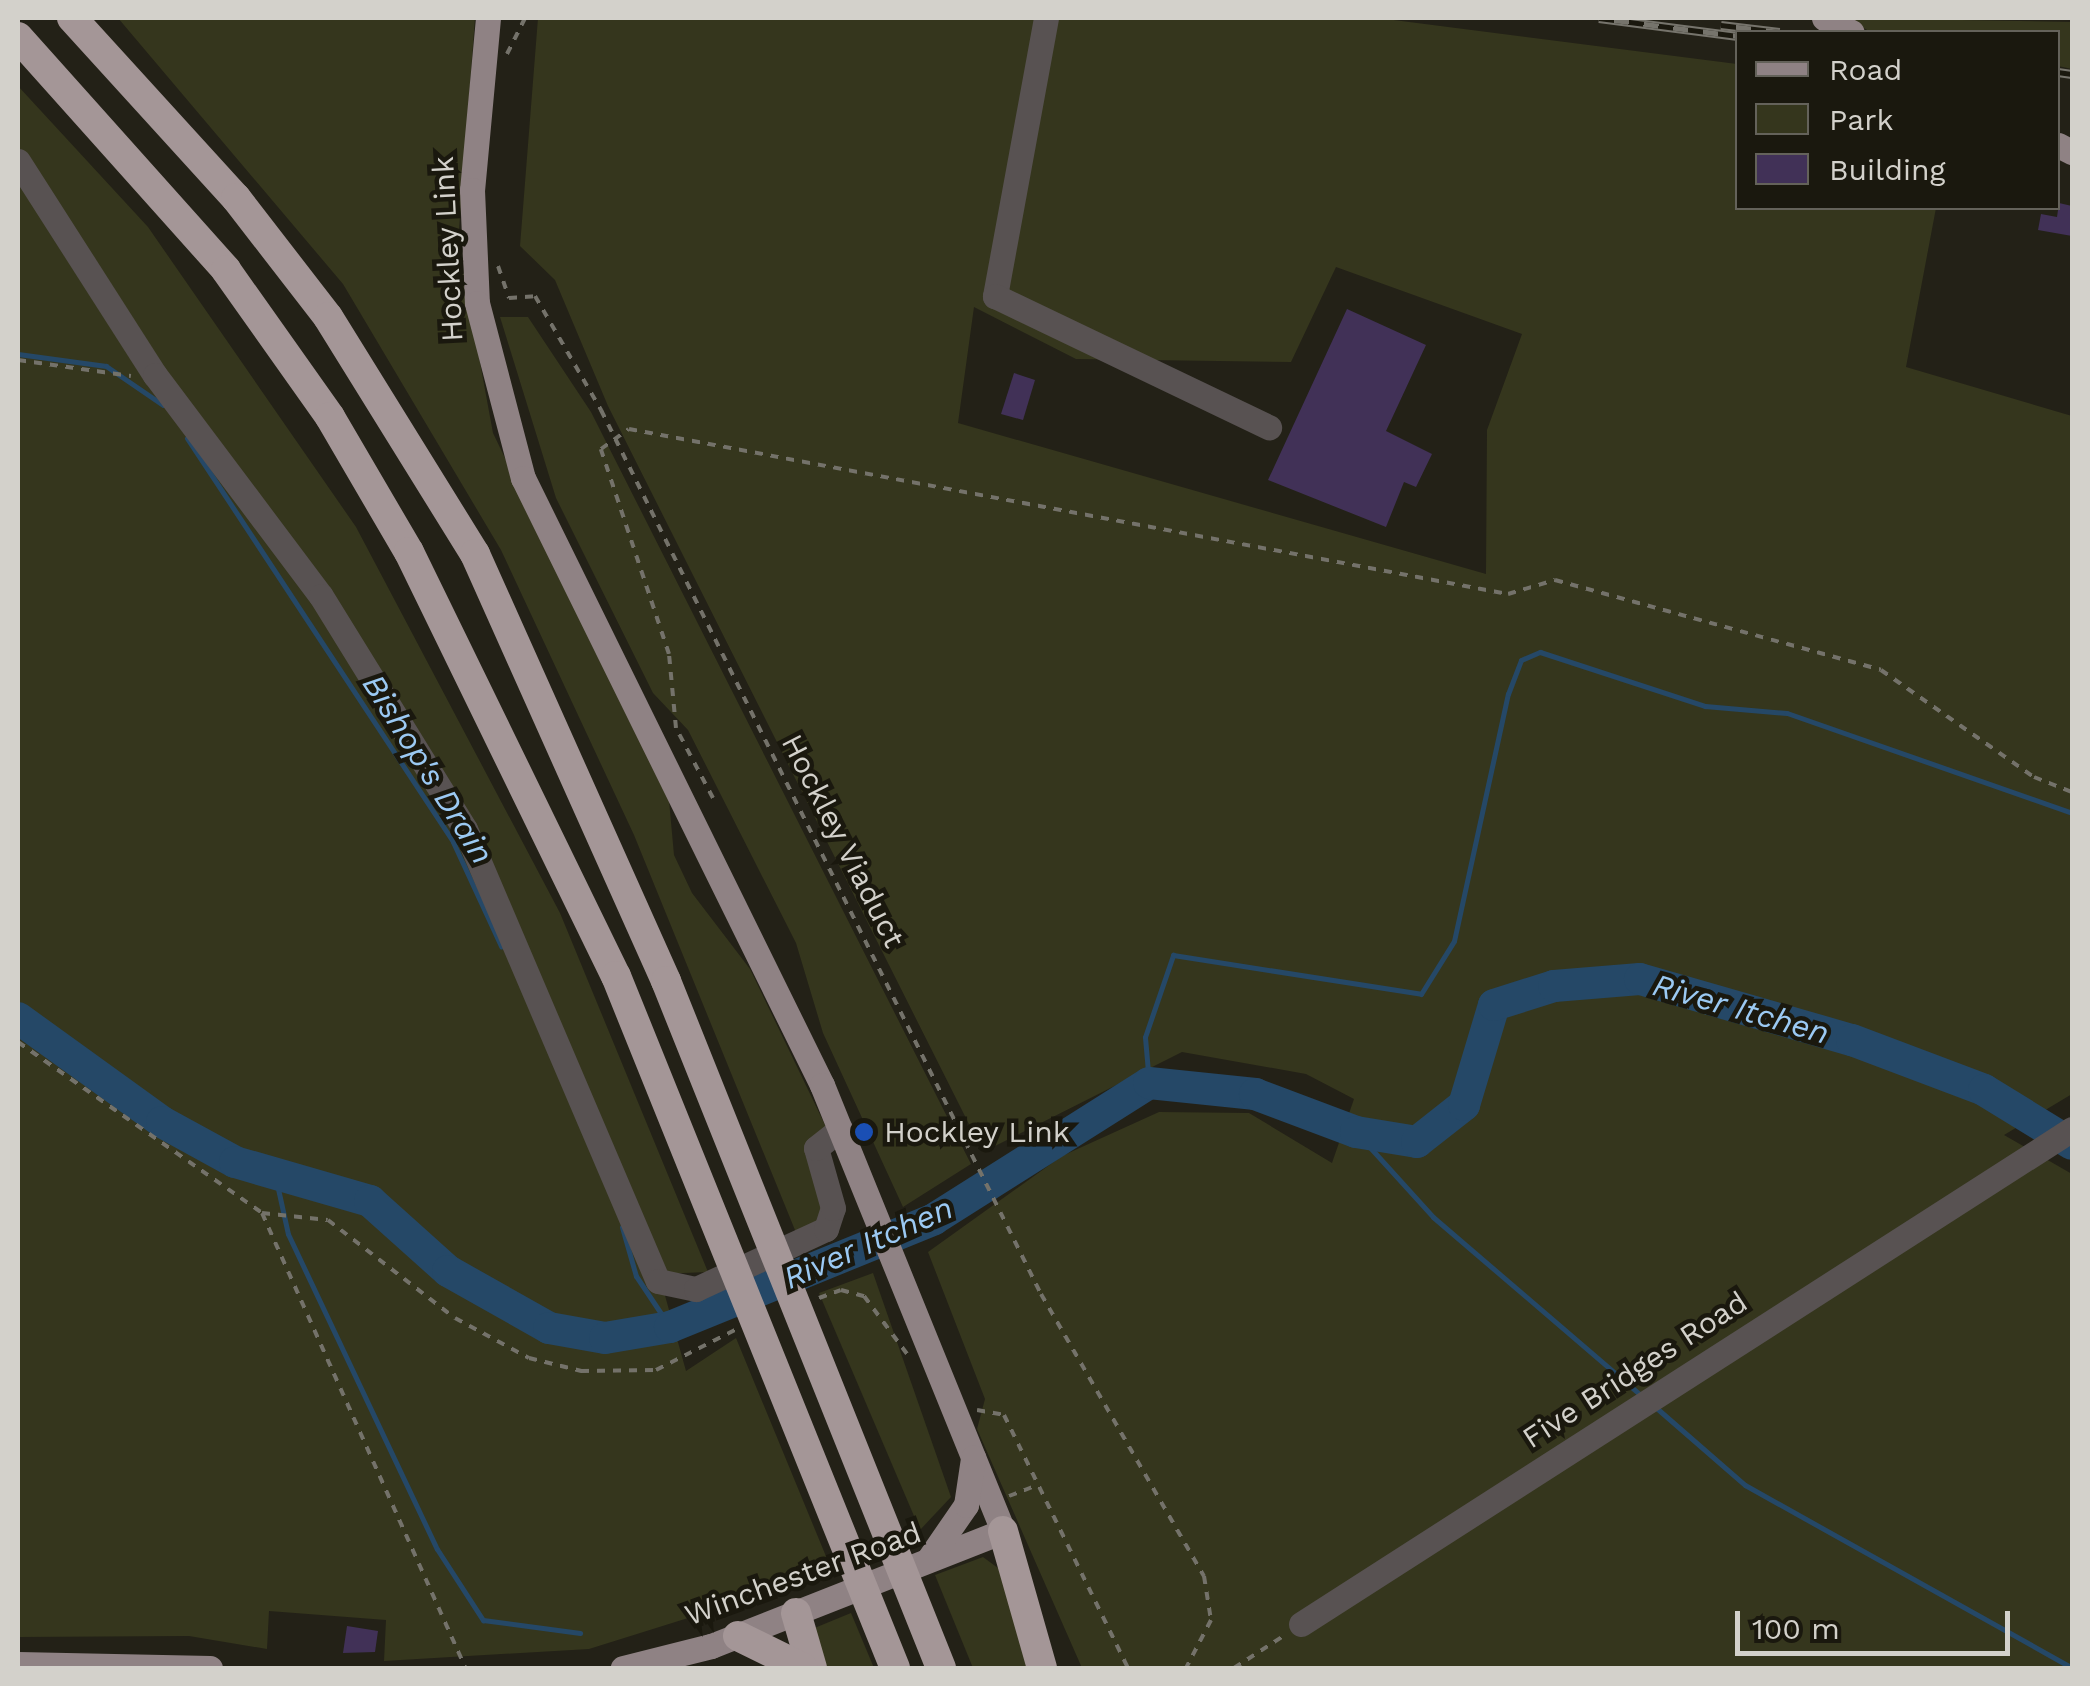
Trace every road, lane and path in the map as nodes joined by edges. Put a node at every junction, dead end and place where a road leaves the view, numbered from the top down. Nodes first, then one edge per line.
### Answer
1 (72, 18) edge
2 (488, 18) edge
3 (525, 18) edge
4 (1046, 18) edge
5 (1824, 18) edge
6 (1848, 30) edge
7 (18, 37) edge
8 (504, 63) dead end
9 (18, 161) edge
10 (496, 260) dead end
11 (18, 360) edge
12 (155, 375) junction
13 (1270, 427) dead end
14 (2072, 792) edge
15 (713, 798) dead end
16 (18, 1042) edge
17 (840, 1129) junction
18 (2072, 1129) edge
19 (262, 1213) junction
20 (842, 1290) dead end
21 (713, 1338) dead end
22 (911, 1361) dead end
23 (977, 1410) dead end
24 (974, 1453) junction
25 (1037, 1486) junction
26 (1007, 1497) dead end
27 (1003, 1531) junction
28 (925, 1564) junction
29 (796, 1614) junction
30 (1301, 1624) joint
31 (738, 1636) junction
32 (18, 1664) edge
33 (210, 1668) edge
34 (466, 1668) edge
35 (622, 1668) edge
36 (803, 1668) edge
37 (812, 1668) edge
38 (895, 1668) edge
39 (941, 1668) edge
40 (1042, 1668) edge
41 (1128, 1668) edge
42 (1186, 1668) edge
43 (1234, 1668) edge

1 - 39 highway
2 - 17 main road, Hockley Link
3 - 8 path
4 - 13 lane
5 - 6 main road
7 - 38 highway
9 - 12 lane
10 - 42 path, Hockley Viaduct
11 - 12 path
12 - 17 lane
14 - 15 path
16 - 19 path
17 - 24 main road, Hockley Link
18 - 30 lane, Five Bridges Road
19 - 21 path
19 - 34 path
20 - 22 path
23 - 25 path
24 - 27 main road, Hockley Link
24 - 28 main road
25 - 26 path
25 - 41 path
27 - 28 main road, Winchester Road
27 - 40 highway
28 - 29 main road, Winchester Road
29 - 31 main road, Winchester Road
29 - 37 highway
30 - 43 path
31 - 35 main road, Winchester Road
31 - 36 highway
32 - 33 main road

